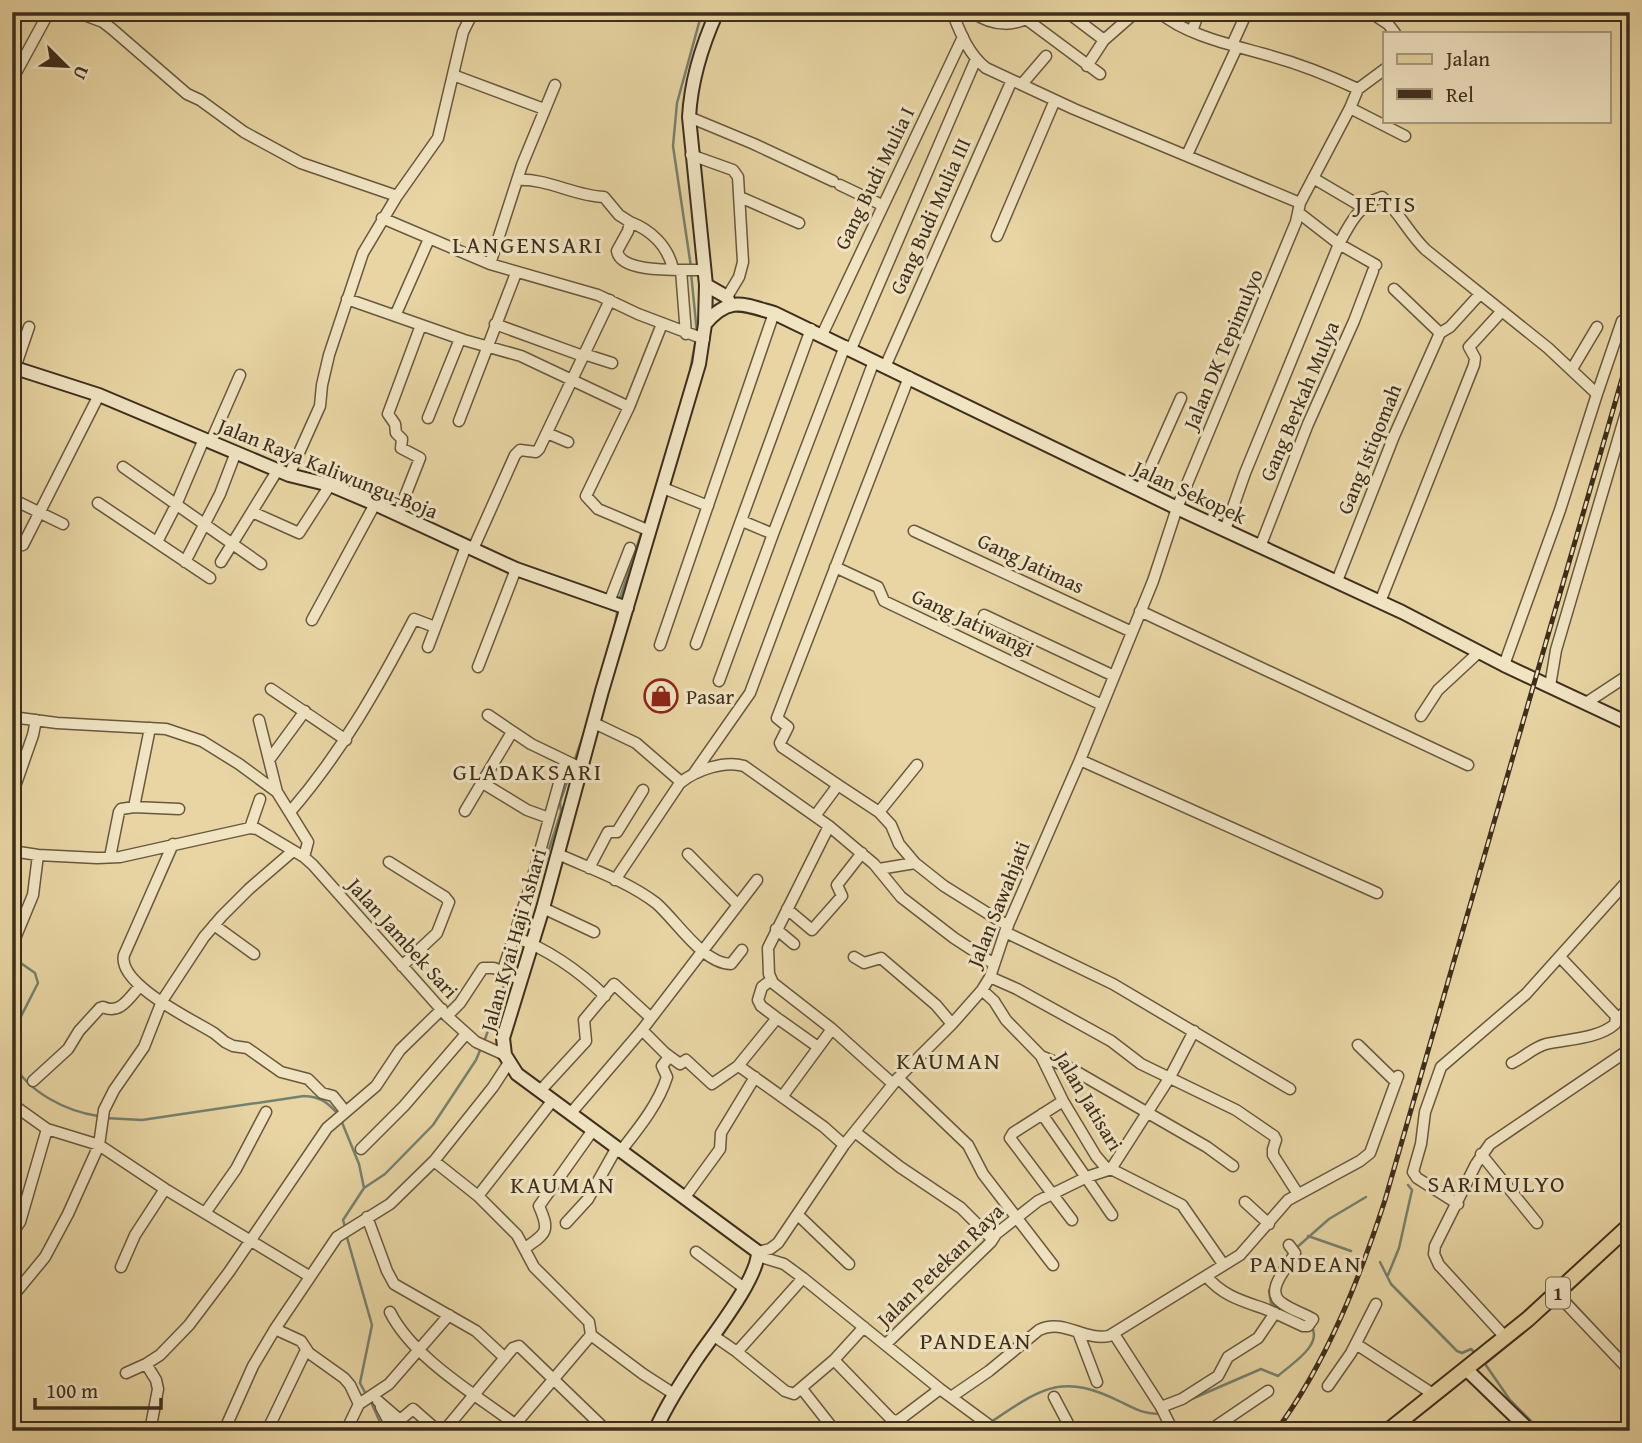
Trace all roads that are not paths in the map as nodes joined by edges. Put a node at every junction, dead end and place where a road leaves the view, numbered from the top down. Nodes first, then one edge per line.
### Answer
1 (50, 12) edge
2 (76, 12) edge
3 (459, 12) edge
4 (717, 12) edge
5 (953, 12) edge
6 (972, 12) edge
7 (1038, 12) edge
8 (1067, 12) edge
9 (1136, 12) edge
10 (1159, 12) edge
11 (1199, 12) edge
12 (1247, 12) edge
13 (1370, 12) edge
14 (471, 15) edge
15 (1026, 19) junction
16 (1192, 31) junction
17 (1394, 32) edge
18 (963, 37) junction
19 (1104, 40) junction
20 (1234, 46) junction
21 (1046, 56) dead end
22 (976, 59) junction
23 (1087, 66) junction
24 (1383, 70) edge
25 (1100, 74) dead end
26 (453, 75) junction
27 (12, 80) edge
28 (1017, 82) junction
29 (555, 85) dead end
30 (1358, 89) junction
31 (1055, 100) junction
32 (1350, 108) junction
33 (544, 109) junction
34 (689, 117) junction
35 (1405, 136) dead end
36 (691, 155) junction
37 (1187, 155) junction
38 (1313, 178) junction
39 (517, 180) junction
40 (397, 195) junction
41 (740, 197) junction
42 (883, 205) junction
43 (1299, 208) junction
44 (1364, 208) junction
45 (382, 218) junction
46 (630, 222) junction
47 (799, 223) dead end
48 (997, 236) dead end
49 (429, 239) junction
50 (1339, 244) junction
51 (490, 264) junction
52 (687, 269) junction
53 (516, 273) junction
54 (706, 285) junction
55 (1394, 289) dead end
56 (1480, 294) junction
57 (347, 299) junction
58 (610, 300) junction
59 (728, 301) junction
60 (1502, 311) junction
61 (774, 313) junction
62 (396, 316) junction
63 (1622, 321) dead end
64 (495, 324) junction
65 (662, 324) junction
66 (705, 324) junction
67 (421, 325) junction
68 (29, 327) dead end
69 (1597, 327) dead end
70 (816, 332) junction
71 (1440, 333) junction
72 (693, 336) junction
73 (460, 339) junction
74 (486, 346) junction
75 (848, 347) junction
76 (584, 355) junction
77 (612, 363) dead end
78 (879, 364) junction
79 (14, 368) edge
80 (1572, 369) junction
81 (240, 375) dead end
82 (909, 377) junction
83 (570, 381) junction
84 (1597, 394) junction
85 (99, 395) junction
86 (1181, 398) dead end
87 (1630, 399) edge
88 (629, 407) junction
89 (428, 418) dead end
90 (459, 421) dead end
91 (1626, 425) edge
92 (547, 433) junction
93 (207, 440) junction
94 (568, 442) dead end
95 (236, 452) junction
96 (122, 467) dead end
97 (283, 473) junction
98 (330, 485) junction
99 (663, 488) junction
100 (1140, 490) junction
101 (12, 499) edge
102 (98, 502) dead end
103 (375, 504) junction
104 (176, 505) junction
105 (708, 506) junction
106 (1177, 508) junction
107 (252, 512) junction
108 (40, 513) junction
109 (398, 514) junction
110 (742, 521) junction
111 (63, 524) dead end
112 (204, 525) junction
113 (645, 529) junction
114 (1225, 530) junction
115 (914, 531) dead end
116 (773, 534) junction
117 (1263, 539) junction
118 (157, 542) junction
119 (12, 543) edge
120 (231, 545) junction
121 (469, 547) junction
122 (630, 548) dead end
123 (185, 562) junction
124 (221, 562) dead end
125 (261, 564) dead end
126 (835, 567) junction
127 (516, 569) junction
128 (629, 572) junction
129 (210, 579) dead end
130 (1337, 581) junction
131 (1380, 601) junction
132 (617, 605) junction
133 (1140, 611) junction
134 (984, 615) dead end
135 (312, 620) dead end
136 (435, 627) junction
137 (1132, 632) junction
138 (696, 644) dead end
139 (660, 645) dead end
140 (428, 647) dead end
141 (1479, 652) junction
142 (1507, 659) junction
143 (478, 667) dead end
144 (1630, 674) edge
145 (1114, 676) junction
146 (719, 681) dead end
147 (1549, 686) junction
148 (271, 689) dead end
149 (1586, 703) junction
150 (1101, 705) junction
151 (305, 711) junction
152 (488, 715) dead end
153 (1421, 716) dead end
154 (12, 717) edge
155 (36, 720) junction
156 (260, 720) dead end
157 (594, 723) junction
158 (1630, 724) edge
159 (150, 728) junction
160 (512, 732) junction
161 (346, 740) junction
162 (1080, 760) junction
163 (269, 761) junction
164 (572, 765) junction
165 (917, 765) dead end
166 (1468, 765) dead end
167 (694, 773) junction
168 (481, 782) junction
169 (681, 782) junction
170 (838, 785) junction
171 (643, 790) dead end
172 (277, 792) junction
173 (12, 795) edge
174 (260, 799) dead end
175 (134, 807) junction
176 (179, 809) dead end
177 (465, 811) dead end
178 (290, 812) junction
179 (879, 812) junction
180 (815, 816) junction
181 (549, 818) junction
182 (829, 826) junction
183 (250, 828) junction
184 (173, 844) junction
185 (12, 851) edge
186 (293, 851) junction
187 (862, 853) junction
188 (558, 854) junction
189 (688, 854) dead end
190 (38, 855) junction
191 (304, 857) junction
192 (110, 858) junction
193 (389, 862) dead end
194 (915, 863) junction
195 (589, 868) junction
196 (879, 869) junction
197 (534, 873) junction
198 (549, 878) junction
199 (1629, 879) edge
200 (615, 880) junction
201 (757, 880) dead end
202 (529, 890) junction
203 (1377, 893) dead end
204 (738, 905) junction
205 (541, 906) junction
206 (787, 909) junction
207 (522, 913) junction
208 (215, 925) junction
209 (776, 929) junction
210 (1006, 929) junction
211 (594, 932) dead end
212 (515, 937) junction
213 (529, 942) junction
214 (794, 944) dead end
215 (742, 950) dead end
216 (704, 951) junction
217 (254, 954) dead end
218 (853, 957) dead end
219 (1560, 957) junction
220 (13, 959) edge
221 (994, 964) junction
222 (402, 966) junction
223 (503, 973) junction
224 (990, 977) junction
225 (518, 979) junction
226 (771, 979) junction
227 (140, 986) junction
228 (982, 990) junction
229 (605, 996) junction
230 (162, 1001) junction
231 (1630, 1008) edge
232 (444, 1013) junction
233 (651, 1017) junction
234 (777, 1018) junction
235 (1617, 1019) junction
236 (952, 1024) junction
237 (832, 1029) junction
238 (642, 1030) junction
239 (1194, 1031) junction
240 (466, 1034) junction
241 (1358, 1045) dead end
242 (818, 1047) junction
243 (1630, 1049) edge
244 (1041, 1056) junction
245 (669, 1057) junction
246 (507, 1059) junction
247 (1512, 1063) dead end
248 (738, 1066) junction
249 (755, 1077) junction
250 (1170, 1077) junction
251 (33, 1081) dead end
252 (896, 1081) junction
253 (1290, 1089) dead end
254 (540, 1091) junction
255 (782, 1097) junction
256 (553, 1100) junction
257 (1063, 1101) junction
258 (12, 1104) edge
259 (267, 1112) dead end
260 (571, 1113) junction
261 (1147, 1113) junction
262 (342, 1114) junction
263 (1042, 1114) junction
264 (47, 1129) junction
265 (593, 1130) junction
266 (855, 1132) junction
267 (99, 1145) junction
268 (844, 1145) junction
269 (361, 1149) dead end
270 (618, 1150) junction
271 (1481, 1154) junction
272 (434, 1161) junction
273 (1233, 1166) dead end
274 (1109, 1169) junction
275 (1087, 1177) junction
276 (165, 1189) junction
277 (1298, 1194) junction
278 (1052, 1195) junction
279 (478, 1196) junction
280 (685, 1198) junction
281 (1245, 1202) dead end
282 (1458, 1204) junction
283 (205, 1213) junction
284 (798, 1215) junction
285 (1112, 1215) dead end
286 (367, 1217) junction
287 (1018, 1218) junction
288 (1072, 1220) dead end
289 (566, 1223) dead end
290 (1537, 1223) dead end
291 (1269, 1224) junction
292 (1630, 1225) edge
293 (12, 1233) edge
294 (992, 1239) junction
295 (250, 1240) junction
296 (525, 1248) junction
297 (1292, 1248) dead end
298 (696, 1252) dead end
299 (758, 1254) junction
300 (849, 1264) dead end
301 (1223, 1264) junction
302 (1054, 1265) dead end
303 (121, 1267) dead end
304 (309, 1276) junction
305 (1206, 1276) junction
306 (803, 1278) junction
307 (744, 1288) junction
308 (12, 1297) edge
309 (1561, 1299) junction
310 (1376, 1304) dead end
311 (390, 1312) dead end
312 (1275, 1313) junction
313 (449, 1315) junction
314 (864, 1327) junction
315 (275, 1329) junction
316 (1078, 1332) junction
317 (1114, 1334) junction
318 (591, 1335) junction
319 (713, 1336) junction
320 (1506, 1338) junction
321 (1356, 1343) junction
322 (886, 1344) junction
323 (306, 1349) junction
324 (419, 1351) junction
325 (737, 1352) junction
326 (505, 1358) junction
327 (834, 1360) junction
328 (1474, 1363) junction
329 (146, 1364) junction
330 (1630, 1371) edge
331 (126, 1373) dead end
332 (554, 1379) junction
333 (1097, 1382) dead end
334 (1328, 1387) dead end
335 (802, 1389) junction
336 (940, 1389) junction
337 (1268, 1391) dead end
338 (475, 1394) junction
339 (674, 1394) junction
340 (1433, 1394) junction
341 (376, 1396) junction
342 (951, 1397) junction
343 (1054, 1397) dead end
344 (360, 1403) junction
345 (1164, 1411) junction
346 (516, 1428) edge
347 (995, 1429) edge
348 (226, 1430) edge
349 (150, 1431) edge
350 (267, 1431) edge
351 (346, 1431) edge
352 (394, 1431) edge
353 (438, 1431) edge
354 (444, 1431) edge
355 (607, 1431) edge
356 (655, 1431) edge
357 (835, 1431) edge
358 (1072, 1431) edge
359 (1172, 1431) edge
360 (1209, 1431) edge
361 (1388, 1431) edge
362 (1530, 1431) edge

1 - 27 street
2 - 40 street
3 - 14 street
4 - 34 main road, Jalan Kyai Haji Ashari
5 - 18 street
6 - 15 street
7 - 15 street
8 - 19 street
9 - 19 street
10 - 16 street
11 - 16 street
12 - 20 street
13 - 17 street
14 - 26 street
15 - 23 street
16 - 20 street
18 - 22 street
18 - 42 street, Gang Budi Mulia I
19 - 23 street
20 - 30 street
20 - 37 street
21 - 28 street, Gang Budi Mulia III
22 - 28 street
22 - 75 street
23 - 25 street
24 - 30 street
26 - 33 street
26 - 40 street
28 - 31 street
28 - 78 street, Gang Budi Mulia III
29 - 33 street
30 - 32 street, Jalan DK Tepimulyo
31 - 37 street
31 - 48 street
32 - 35 street
32 - 38 street, Jalan DK Tepimulyo
33 - 39 street
34 - 36 main road, Jalan Kyai Haji Ashari
34 - 42 street
36 - 41 street
36 - 52 main road, Jalan Kyai Haji Ashari
37 - 43 street
38 - 43 street, Jalan DK Tepimulyo
38 - 44 street
39 - 46 street
39 - 51 street
40 - 45 street
41 - 47 street
41 - 59 street
42 - 70 street, Gang Budi Mulia I
43 - 50 street
43 - 106 street, Jalan DK Tepimulyo
44 - 50 street
44 - 56 street
45 - 49 street
45 - 57 street
46 - 52 street
46 - 52 street
49 - 51 street
49 - 62 street
50 - 114 street
50 - 117 street, Gang Berkah Mulya
51 - 53 street
52 - 54 main road, Jalan Kyai Haji Ashari
52 - 72 street
53 - 58 street
53 - 64 street
54 - 59 main road
54 - 66 main road, Jalan Kyai Haji Ashari
55 - 71 street
56 - 60 street
56 - 71 street
57 - 62 street
57 - 97 street
58 - 65 street
58 - 76 street
59 - 61 main road, Jalan Sekopek
59 - 66 main road
60 - 80 street
60 - 131 street
61 - 70 main road, Jalan Sekopek
61 - 105 street
62 - 67 street
63 - 84 street
64 - 74 street
64 - 76 street
65 - 72 street
65 - 88 street
66 - 72 main road, Jalan Kyai Haji Ashari
67 - 73 street
67 - 109 street
68 - 79 street
69 - 80 street
70 - 75 main road, Jalan Sekopek
70 - 110 street, Gang Budi Mulia I
71 - 130 street, Gang Istiqomah
72 - 99 main road, Jalan Kyai Haji Ashari
73 - 74 street
73 - 89 street
74 - 83 street
74 - 90 street
75 - 78 main road, Jalan Sekopek
75 - 116 street
76 - 77 street
76 - 83 street
78 - 82 main road, Jalan Sekopek
78 - 167 street, Gang Budi Mulia III
79 - 85 main road, Jalan Raya Kaliwungu-Boja
80 - 84 street
81 - 93 street
82 - 100 main road, Jalan Sekopek
82 - 126 street
83 - 88 street
83 - 92 street
84 - 142 street
85 - 93 main road, Jalan Raya Kaliwungu-Boja
85 - 108 street
86 - 100 street
87 - 91 street
88 - 113 street
91 - 147 street
92 - 94 street
92 - 121 street
93 - 95 main road, Jalan Raya Kaliwungu-Boja
93 - 104 street
95 - 97 main road, Jalan Raya Kaliwungu-Boja
95 - 112 street
96 - 104 street
97 - 98 main road, Jalan Raya Kaliwungu-Boja
97 - 107 street
98 - 103 main road, Jalan Raya Kaliwungu-Boja
98 - 107 street
99 - 105 street
99 - 113 main road, Jalan Kyai Haji Ashari
100 - 106 main road, Jalan Sekopek
101 - 108 street
102 - 118 street
103 - 109 main road, Jalan Raya Kaliwungu-Boja
103 - 135 street
104 - 112 street
104 - 118 street
105 - 139 street
106 - 114 main road, Jalan Sekopek
106 - 133 street, Jalan Sawahjati
107 - 120 street
108 - 111 street
108 - 119 street
109 - 121 main road, Jalan Raya Kaliwungu-Boja
110 - 116 street
110 - 138 street, Gang Budi Mulia I
112 - 120 street
112 - 123 street
113 - 128 main road, Jalan Kyai Haji Ashari
114 - 117 main road, Jalan Sekopek
115 - 137 street, Gang Jatimas
116 - 146 street
117 - 130 main road, Jalan Sekopek
118 - 123 street
120 - 124 street
120 - 125 street
121 - 127 main road, Jalan Raya Kaliwungu-Boja
121 - 136 street
122 - 128 street
123 - 129 street
126 - 150 street, Gang Jatiwangi
126 - 170 street
127 - 132 main road, Jalan Raya Kaliwungu-Boja
127 - 143 street
128 - 132 main road, Jalan Kyai Haji Ashari
128 - 132 street
130 - 131 main road, Jalan Sekopek
131 - 141 main road, Jalan Sekopek
132 - 157 main road, Jalan Kyai Haji Ashari
133 - 137 street, Jalan Sawahjati
133 - 166 street
134 - 145 street
136 - 140 street
136 - 161 street
137 - 145 street, Jalan Sawahjati
141 - 142 main road, Jalan Sekopek
141 - 153 street
142 - 147 main road, Jalan Sekopek
144 - 149 street
145 - 150 street, Jalan Sawahjati
147 - 149 main road, Jalan Sekopek
148 - 151 street
149 - 158 main road, Jalan Sekopek
150 - 162 street, Jalan Sawahjati
151 - 161 street
151 - 163 street
152 - 160 street
154 - 155 street
155 - 159 street
155 - 173 street
156 - 163 street
157 - 164 main road, Jalan Kyai Haji Ashari
157 - 169 street
159 - 172 street
159 - 175 street
160 - 164 street
160 - 168 street
161 - 178 street
162 - 203 street
162 - 210 street, Jalan Sawahjati
163 - 172 street
164 - 181 street
164 - 188 main road, Jalan Kyai Haji Ashari
165 - 179 street
167 - 169 street
167 - 180 street
168 - 177 street
168 - 181 street
169 - 200 street
170 - 179 street
170 - 180 street
171 - 195 street
172 - 178 street
174 - 183 street
175 - 176 street
175 - 192 street
178 - 191 street
179 - 194 street
180 - 182 street
181 - 197 street
182 - 187 street
182 - 206 street
183 - 184 street
183 - 186 street
184 - 192 street
184 - 227 street
185 - 190 street
186 - 191 street
186 - 208 street
187 - 196 street
187 - 206 street
188 - 195 street
188 - 198 main road, Jalan Kyai Haji Ashari
189 - 204 street
190 - 192 street
190 - 220 street
191 - 222 street, Jalan Jambek Sari
193 - 222 street
194 - 196 street
194 - 210 street
195 - 200 street
196 - 221 street
197 - 198 street
197 - 202 street
198 - 205 main road, Jalan Kyai Haji Ashari
199 - 219 street
200 - 216 street
201 - 204 street
202 - 205 street
202 - 207 street
204 - 216 street
205 - 207 street
205 - 211 street
205 - 213 main road, Jalan Kyai Haji Ashari
206 - 209 street
207 - 212 street
208 - 217 street
208 - 230 street
209 - 214 street
209 - 226 street
210 - 221 street, Jalan Sawahjati
210 - 239 street
212 - 213 street
212 - 223 street
213 - 225 main road, Jalan Kyai Haji Ashari
213 - 229 street
215 - 216 street
216 - 233 street
218 - 236 street
219 - 235 street
219 - 282 street
221 - 224 street, Jalan Sawahjati
222 - 232 street, Jalan Jambek Sari
223 - 225 street
223 - 232 street
224 - 228 street, Jalan Sawahjati
224 - 250 street
225 - 246 main road, Jalan Kyai Haji Ashari
226 - 234 street
226 - 237 street
227 - 230 street
227 - 251 street
228 - 236 street, Jalan Sawahjati
228 - 244 street, Jalan Jatisari
229 - 233 street
229 - 254 street
230 - 262 street
230 - 267 street
231 - 235 street
232 - 240 street, Jalan Jambek Sari
232 - 262 street
233 - 238 street
234 - 242 street
234 - 248 street
235 - 247 street
236 - 252 street, Jalan Sawahjati
237 - 242 street
237 - 252 street
238 - 245 street
238 - 260 street
239 - 250 street
239 - 253 street
240 - 246 street, Jalan Jambek Sari
240 - 269 street
241 - 277 street
242 - 255 street
243 - 271 street
244 - 257 street, Jalan Jatisari
244 - 261 street
245 - 248 street
245 - 270 street
246 - 254 main road, Jalan Kyai Haji Ashari
246 - 272 street
248 - 249 street
249 - 255 street
249 - 280 street
250 - 261 street
250 - 277 street
252 - 266 street, Jalan Sawahjati
252 - 287 street
254 - 256 main road, Jalan Kyai Haji Ashari
255 - 268 street
256 - 260 main road, Jalan Kyai Haji Ashari
256 - 279 street
257 - 263 street
257 - 274 street, Jalan Jatisari
258 - 264 street
259 - 283 street
260 - 265 main road, Jalan Kyai Haji Ashari
261 - 273 street
261 - 274 street
262 - 295 street
263 - 275 street
263 - 278 street
264 - 267 street
264 - 293 street
265 - 270 main road, Jalan Kyai Haji Ashari
265 - 296 street
266 - 268 street, Jalan Sawahjati
266 - 294 street
267 - 276 street
267 - 308 street
268 - 284 street, Jalan Sawahjati
270 - 280 main road, Jalan Kyai Haji Ashari
270 - 289 street
271 - 282 street
271 - 290 street
272 - 279 street
272 - 286 street
274 - 275 street, Jalan Petekan Raya
274 - 301 street
275 - 278 street, Jalan Petekan Raya
275 - 285 street
276 - 283 street
276 - 303 street
277 - 291 street
278 - 287 street, Jalan Petekan Raya
278 - 288 street
279 - 296 street
280 - 299 main road, Jalan Kyai Haji Ashari
281 - 291 street
282 - 320 street
283 - 295 street
284 - 299 street, Jalan Sawahjati
284 - 300 street
286 - 304 street
286 - 313 street
287 - 294 street, Jalan Petekan Raya
287 - 302 street
291 - 301 street
292 - 309 main road, 1
294 - 322 street, Jalan Petekan Raya
295 - 304 street
295 - 329 street
296 - 318 street
297 - 312 street
298 - 307 street
299 - 306 street
299 - 307 main road
301 - 305 street
304 - 315 street
305 - 312 street
305 - 317 street
306 - 314 street
306 - 325 street
307 - 319 main road
309 - 320 main road, 1
309 - 330 street
310 - 321 street
311 - 324 street
312 - 345 street
313 - 324 street
313 - 326 street
314 - 322 street
314 - 327 street
315 - 323 street
315 - 348 street
316 - 317 street
316 - 333 street
316 - 342 street
317 - 345 street
318 - 332 street
318 - 339 street
319 - 325 street
319 - 339 main road
320 - 328 main road, 1
321 - 334 street
321 - 340 street
322 - 336 street
323 - 344 street
323 - 350 street
324 - 338 street
324 - 341 street
325 - 335 street
326 - 332 street
326 - 338 street
327 - 335 street
327 - 336 street
328 - 340 main road, 1
328 - 362 main road
329 - 331 street
329 - 349 street
332 - 346 street
332 - 355 street
335 - 357 street
336 - 342 street
337 - 360 street
338 - 346 street
338 - 354 street
339 - 356 main road
340 - 361 main road, 1
341 - 344 street
341 - 352 street
341 - 353 street
342 - 347 street
343 - 358 street
344 - 351 street
345 - 359 street

